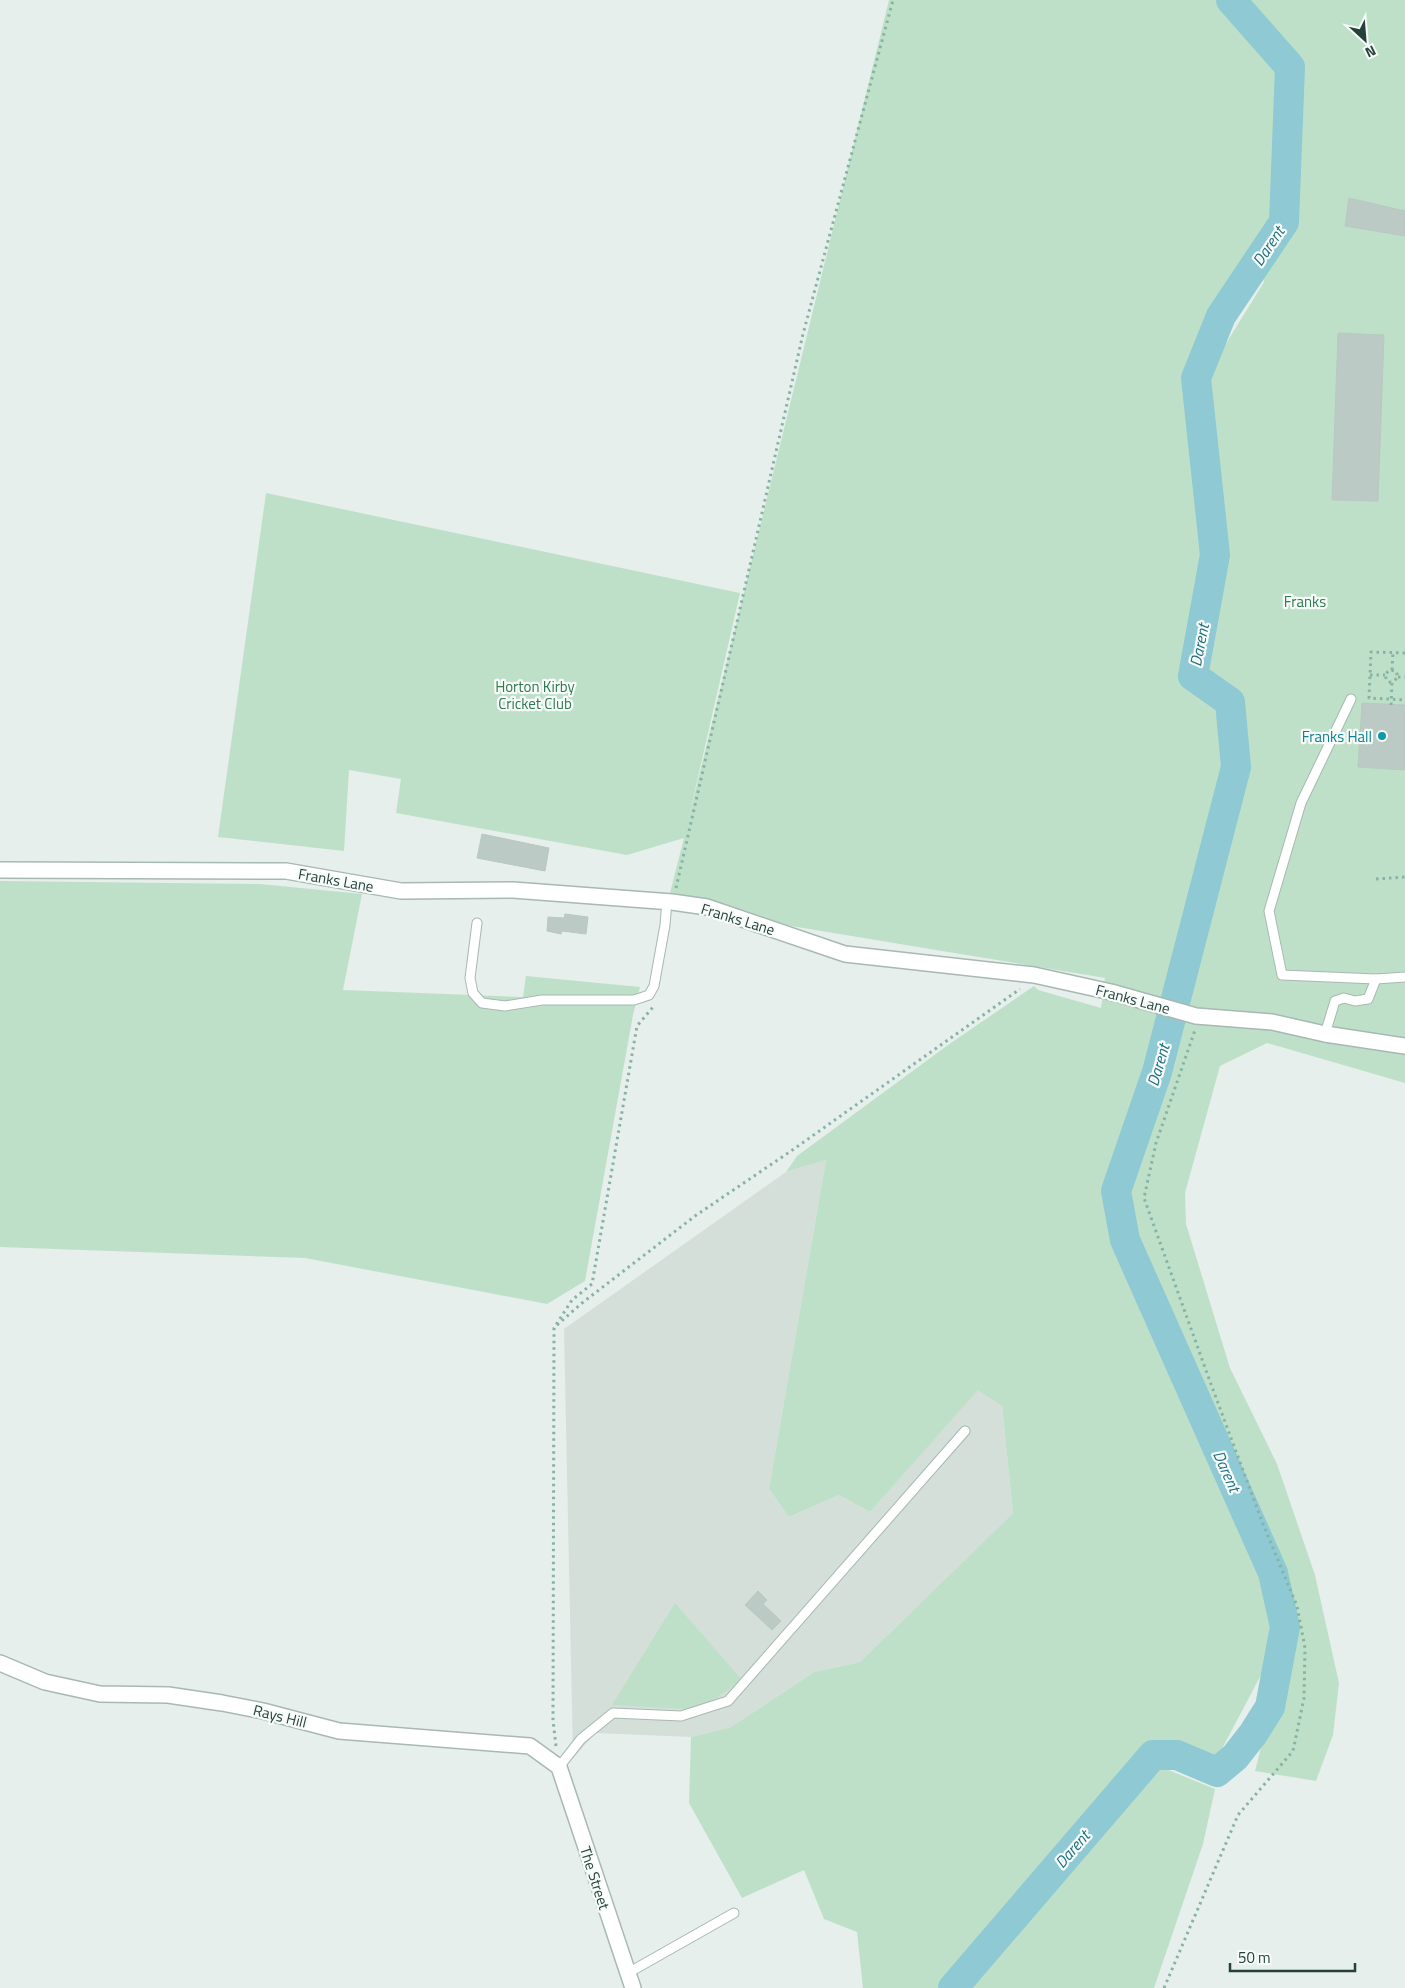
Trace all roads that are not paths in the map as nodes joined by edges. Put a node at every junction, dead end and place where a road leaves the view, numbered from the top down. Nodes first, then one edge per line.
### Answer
1 (1351, 699) dead end
2 (0, 870) edge
3 (670, 902) junction
4 (478, 923) dead end
5 (1405, 977) edge
6 (1376, 979) junction
7 (1325, 1034) junction
8 (1405, 1046) edge
9 (965, 1431) dead end
10 (0, 1663) edge
11 (559, 1767) junction
12 (734, 1913) dead end
13 (628, 1973) junction
14 (633, 1988) edge

1 - 6 lane
2 - 3 street, Franks Lane
3 - 4 lane
3 - 7 street, Franks Lane
5 - 6 lane
6 - 7 lane
7 - 8 street, Franks Lane
9 - 11 lane
10 - 11 street, Rays Hill
11 - 13 street, The Street
12 - 13 lane
13 - 14 street, The Street

